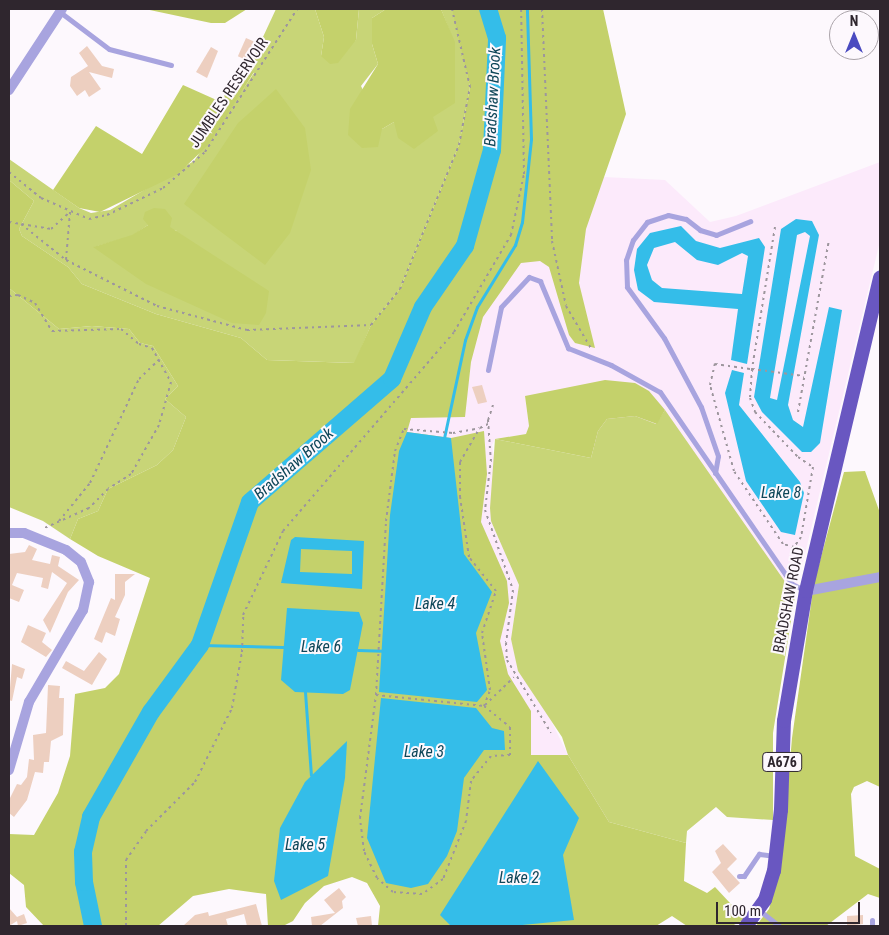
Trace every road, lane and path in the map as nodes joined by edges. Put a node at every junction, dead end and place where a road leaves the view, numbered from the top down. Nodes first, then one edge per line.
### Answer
1 (297, 9) edge
2 (452, 9) edge
3 (521, 9) edge
4 (542, 9) edge
5 (61, 10) edge
6 (171, 65) dead end
7 (9, 90) edge
8 (9, 172) edge
9 (70, 212) junction
10 (750, 221) dead end
11 (9, 222) edge
12 (21, 224) junction
13 (775, 227) dead end
14 (829, 240) dead end
15 (66, 260) junction
16 (880, 278) edge
17 (9, 296) edge
18 (595, 358) junction
19 (159, 360) junction
20 (752, 369) junction
21 (488, 370) dead end
22 (804, 376) junction
23 (493, 405) dead end
24 (798, 412) dead end
25 (488, 424) junction
26 (480, 428) junction
27 (715, 473) junction
28 (58, 523) junction
29 (39, 531) dead end
30 (9, 533) edge
31 (880, 577) edge
32 (806, 591) junction
33 (514, 677) junction
34 (376, 695) junction
35 (484, 706) junction
36 (551, 733) dead end
37 (9, 770) edge
38 (777, 856) junction
39 (739, 876) dead end
40 (760, 911) junction
41 (126, 926) edge
42 (746, 926) edge
43 (779, 926) edge

1 - 9 path, JUMBLES RESERVOIR
2 - 15 path
3 - 41 path
4 - 18 path
5 - 6 lane
5 - 7 street
8 - 9 path, JUMBLES RESERVOIR
9 - 12 path
9 - 15 path
10 - 27 lane
11 - 12 path
12 - 15 path
13 - 20 path
14 - 22 path
16 - 32 main road, BRADSHAW ROAD / A676
17 - 19 path
18 - 21 lane
18 - 27 lane
19 - 28 path
19 - 28 path
20 - 20 path
20 - 22 path
22 - 24 path
23 - 25 path
25 - 26 path
25 - 33 path
26 - 34 path
26 - 35 path
27 - 32 lane
28 - 29 path
30 - 37 street
31 - 32 street
32 - 38 main road, BRADSHAW ROAD / A676
33 - 35 path
33 - 36 path
34 - 35 path
34 - 35 path
38 - 39 lane
38 - 40 main road, BRADSHAW ROAD / A676
40 - 42 main road, BRADSHAW ROAD / A676
40 - 43 lane

